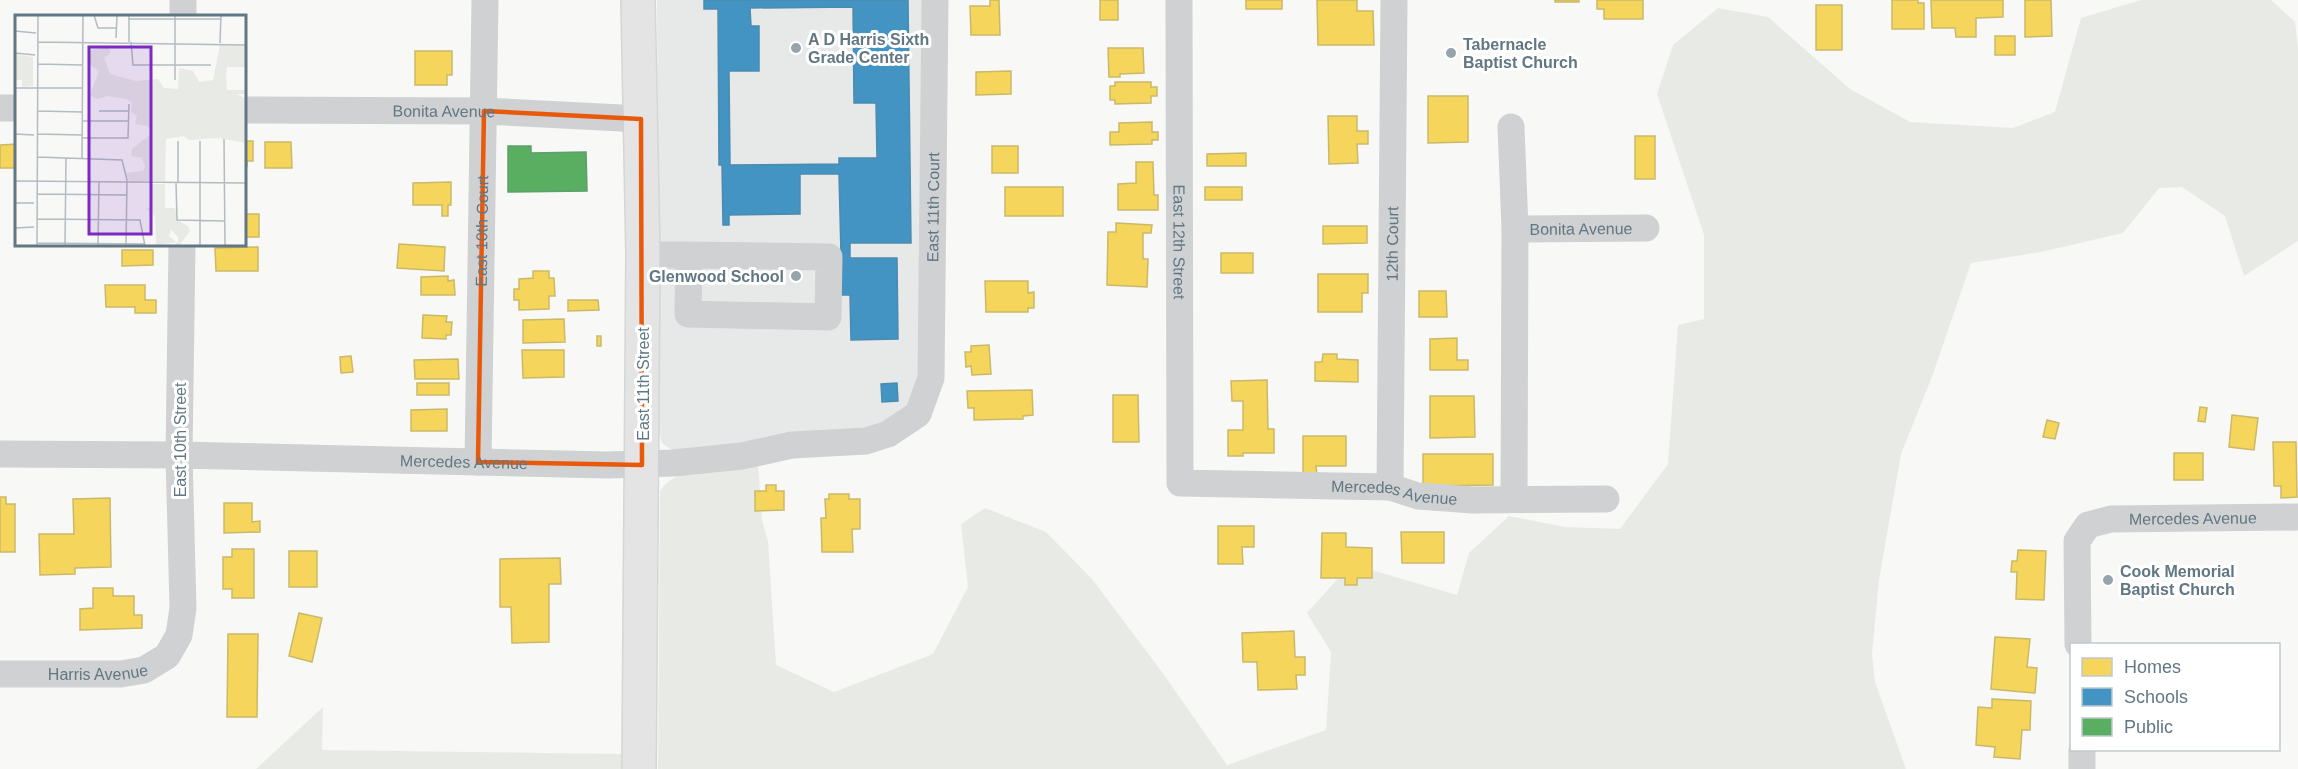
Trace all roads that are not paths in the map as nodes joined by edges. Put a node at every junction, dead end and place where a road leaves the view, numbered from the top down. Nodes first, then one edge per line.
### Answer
1 (485, 0) edge
2 (638, 0) edge
3 (935, 0) edge
4 (1179, 0) edge
5 (1394, 0) edge
6 (246, 110) edge
7 (484, 111) junction
8 (641, 119) junction
9 (1511, 127) dead end
10 (1646, 228) dead end
11 (1515, 229) junction
12 (182, 246) edge
13 (643, 255) junction
14 (689, 255) junction
15 (918, 414) joint
16 (0, 454) edge
17 (179, 455) junction
18 (478, 462) junction
19 (642, 465) junction
20 (1180, 483) joint
21 (1390, 487) junction
22 (1514, 499) junction
23 (1606, 499) dead end
24 (2298, 517) edge
25 (178, 635) joint
26 (2078, 643) edge
27 (0, 674) edge
28 (2082, 751) edge
29 (639, 769) edge
30 (2082, 769) edge

1 - 7 street, East 10th Court
2 - 8 main road, East 11th Street
3 - 15 street, East 11th Court
4 - 20 street, East 12th Street
5 - 21 street, 12th Court
6 - 7 street, Bonita Avenue
7 - 8 street, Bonita Avenue
7 - 18 street, East 10th Court
8 - 13 main road, East 11th Street
9 - 11 street
10 - 11 street, Bonita Avenue
11 - 22 street
12 - 17 street, East 10th Street
13 - 14 street
13 - 19 main road, East 11th Street
14 - 14 street
15 - 19 street, Mercedes Avenue
16 - 17 street, Mercedes Avenue
17 - 18 street, Mercedes Avenue
17 - 25 street, East 10th Street
18 - 19 street, Mercedes Avenue
19 - 29 main road, East 11th Street
20 - 21 street, Mercedes Avenue
21 - 22 street, Mercedes Avenue
22 - 23 street, Mercedes Avenue
24 - 26 street, Mercedes Avenue
25 - 27 street, Harris Avenue
28 - 30 street

